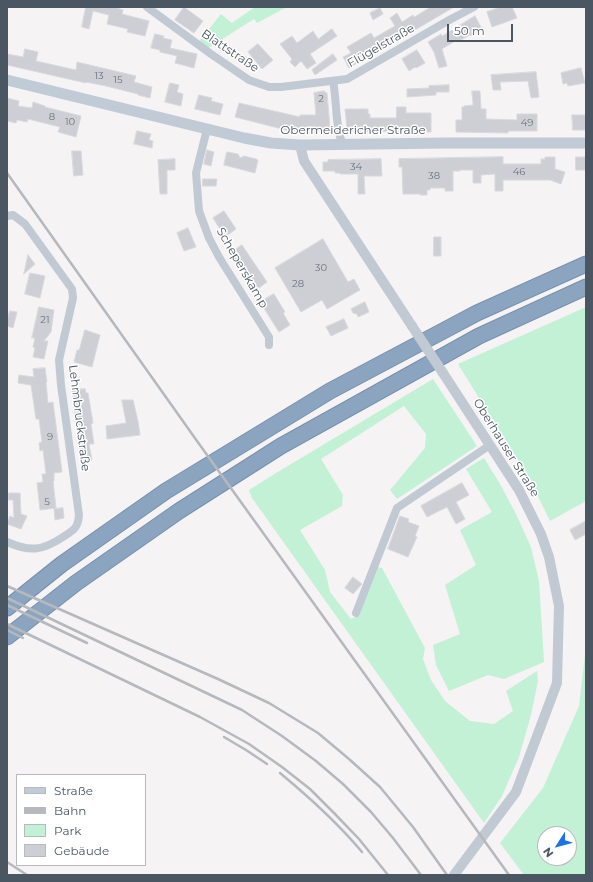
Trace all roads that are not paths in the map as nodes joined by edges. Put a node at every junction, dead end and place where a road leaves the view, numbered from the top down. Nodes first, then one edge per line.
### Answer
1 (147, 7) edge
2 (474, 7) edge
3 (7, 80) edge
4 (333, 81) junction
5 (207, 129) junction
6 (586, 143) edge
7 (300, 145) junction
8 (343, 145) junction
9 (7, 216) edge
10 (586, 264) edge
11 (586, 287) edge
12 (269, 345) dead end
13 (490, 445) junction
14 (7, 542) edge
15 (7, 608) edge
16 (356, 613) dead end
17 (7, 637) edge
18 (454, 875) edge

1 - 4 street, Blattstraße
2 - 4 street, Flügelstraße
3 - 5 main road, Obermeidericher Straße
4 - 8 street
5 - 7 main road, Obermeidericher Straße
5 - 12 street, Scheperskamp
6 - 8 main road, Obermeidericher Straße
7 - 8 main road, Obermeidericher Straße
7 - 13 street, Oberhauser Straße, bridge
9 - 14 street, Lehmbruckstraße
10 - 15 highway
11 - 17 highway
13 - 16 street
13 - 18 street, Oberhauser Straße

